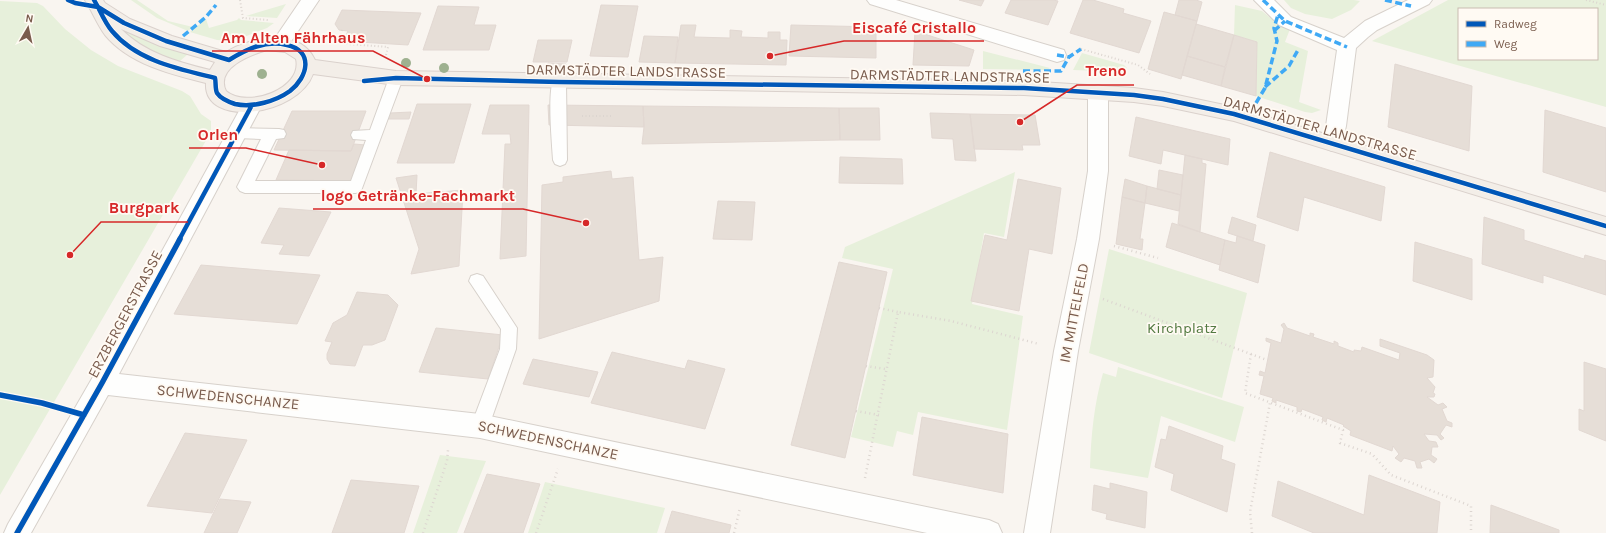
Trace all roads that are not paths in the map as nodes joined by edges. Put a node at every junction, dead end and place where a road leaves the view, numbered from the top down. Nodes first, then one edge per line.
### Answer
1 (310, 0) edge
2 (876, 0) edge
3 (1263, 0) edge
4 (1423, 0) edge
5 (96, 3) edge
6 (280, 44) junction
7 (1348, 47) junction
8 (1057, 55) dead end
9 (229, 60) junction
10 (302, 75) junction
11 (215, 78) junction
12 (396, 78) junction
13 (559, 82) junction
14 (1098, 92) junction
15 (252, 105) junction
16 (237, 133) junction
17 (358, 135) dead end
18 (375, 135) junction
19 (1332, 143) junction
20 (560, 160) dead end
21 (1606, 226) edge
22 (477, 282) dead end
23 (102, 383) junction
24 (480, 426) junction
25 (17, 533) edge
26 (989, 533) edge
27 (1037, 533) edge

1 - 6 street
2 - 8 street
3 - 7 street
4 - 7 street
5 - 9 main road
5 - 11 main road
6 - 9 main road
6 - 10 main road
7 - 19 street
9 - 11 main road
10 - 12 main road, DARMSTÄDTER LANDSTRASSE
10 - 15 main road
11 - 15 main road
12 - 13 main road, DARMSTÄDTER LANDSTRASSE
12 - 18 lane
13 - 14 main road, DARMSTÄDTER LANDSTRASSE
13 - 20 lane
14 - 19 main road, DARMSTÄDTER LANDSTRASSE
14 - 27 street, IM MITTELFELD
15 - 16 street, ERZBERGERSTRASSE
16 - 18 lane
16 - 23 street, ERZBERGERSTRASSE
17 - 18 lane
19 - 21 main road, DARMSTÄDTER LANDSTRASSE
22 - 24 lane
23 - 24 street, SCHWEDENSCHANZE
23 - 25 street, ERZBERGERSTRASSE
24 - 26 street, SCHWEDENSCHANZE

